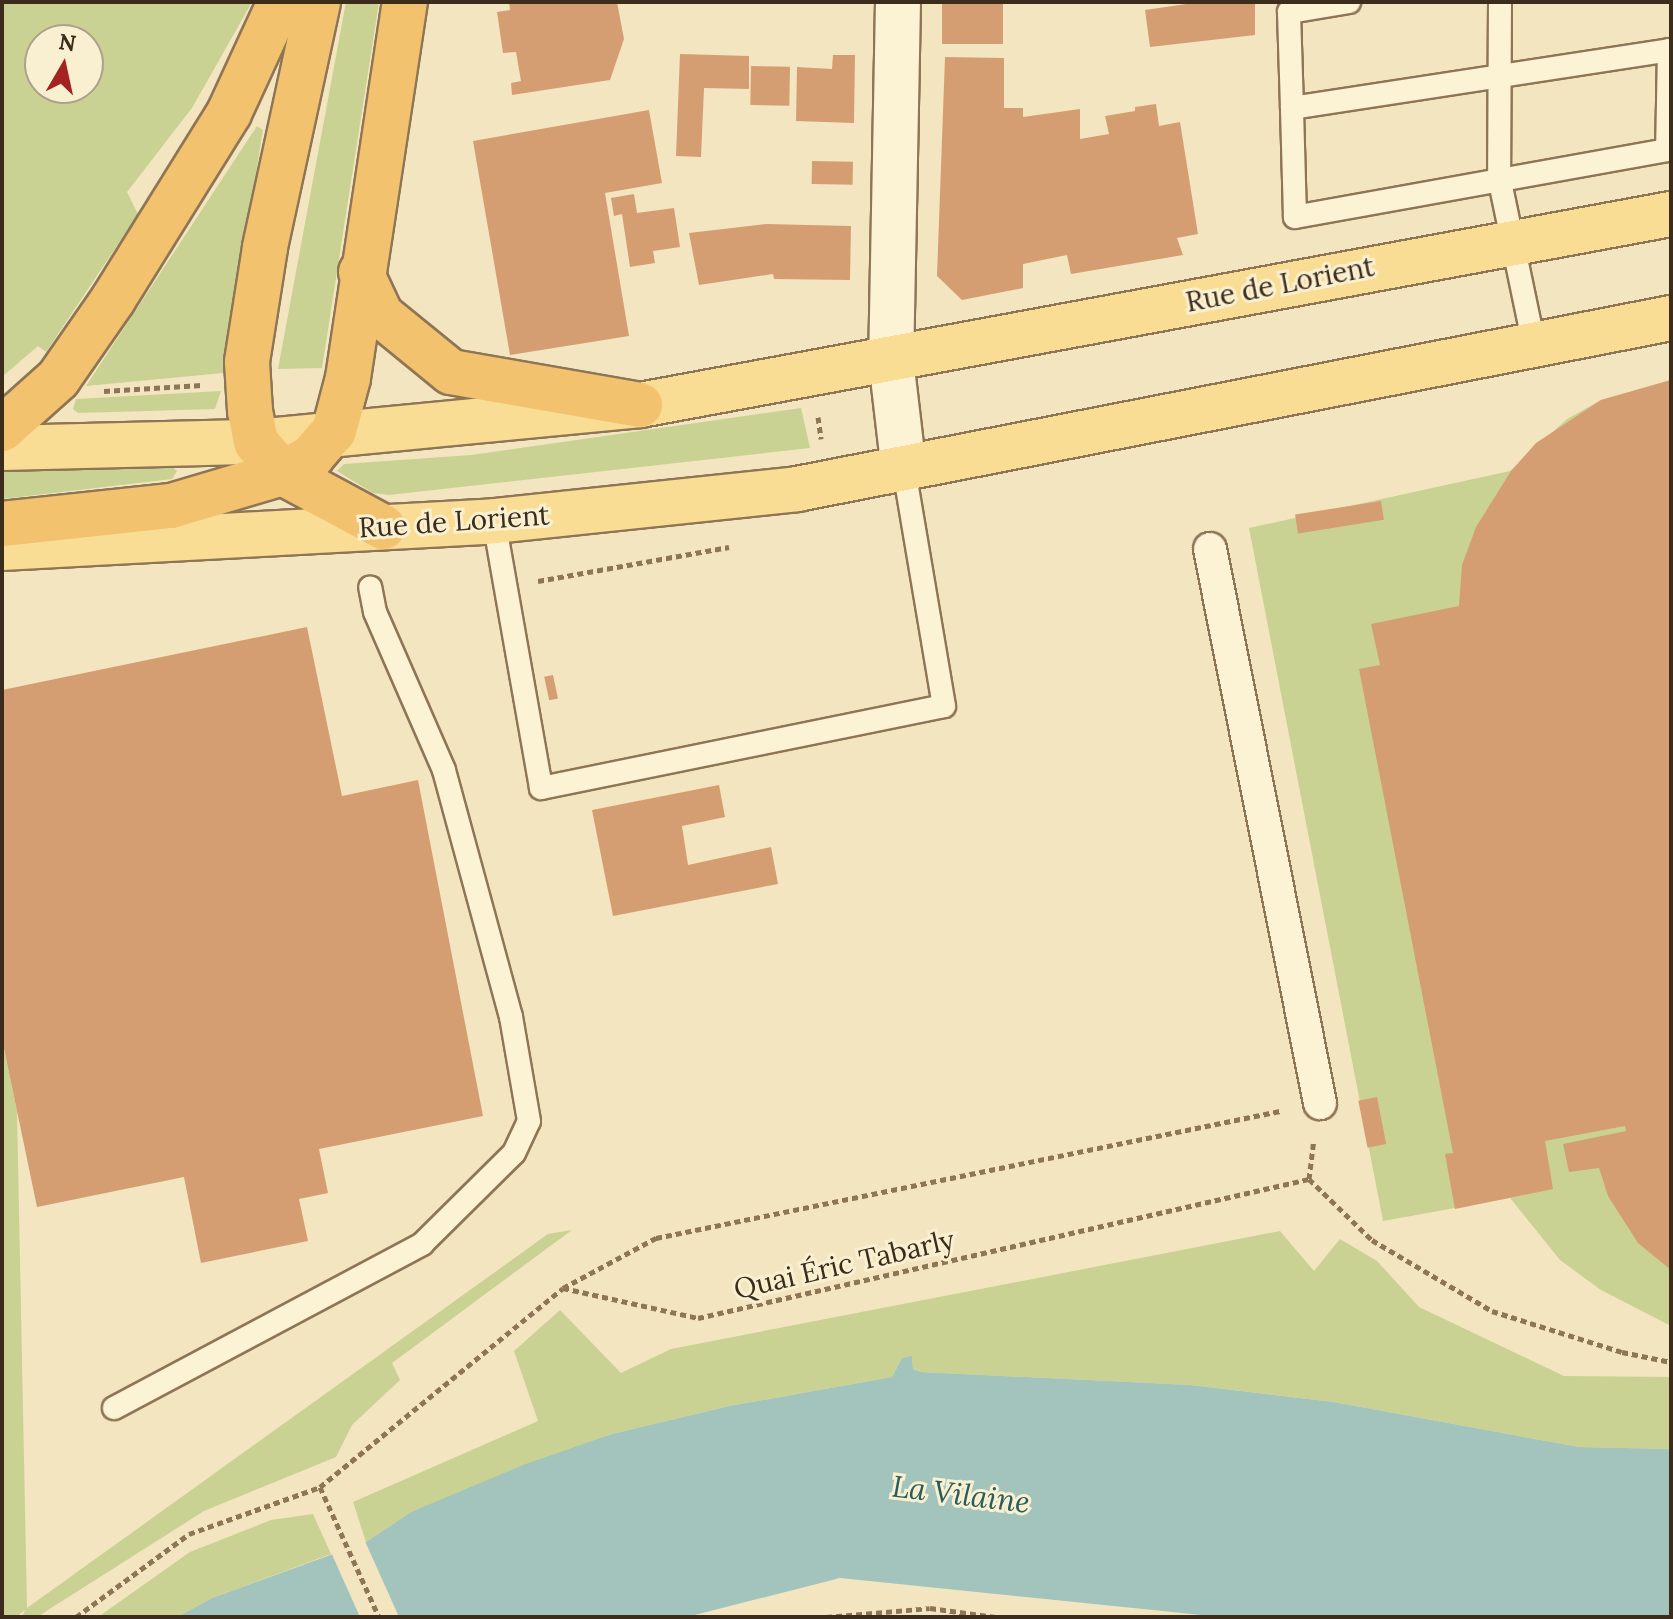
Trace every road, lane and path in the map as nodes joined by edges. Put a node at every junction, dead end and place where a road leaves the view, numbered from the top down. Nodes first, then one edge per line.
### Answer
1 (280, 2) edge
2 (318, 2) edge
3 (405, 2) edge
4 (898, 2) edge
5 (1349, 2) edge
6 (1500, 2) edge
7 (1499, 76) junction
8 (1292, 108) junction
9 (1499, 177) junction
10 (1671, 214) edge
11 (1513, 240) junction
12 (361, 272) junction
13 (1671, 318) edge
14 (1534, 344) junction
15 (891, 360) junction
16 (640, 405) junction
17 (2, 429) edge
18 (334, 431) junction
19 (2, 448) edge
20 (270, 458) junction
21 (904, 470) junction
22 (494, 521) junction
23 (2, 524) edge
24 (383, 527) junction
25 (2, 548) edge
26 (1210, 549) dead end
27 (370, 587) dead end
28 (1320, 1103) joint
29 (563, 1288) junction
30 (1671, 1362) edge
31 (114, 1408) dead end
32 (320, 1487) junction
33 (76, 1617) edge
34 (379, 1617) edge
35 (826, 1617) edge
36 (995, 1617) edge

1 - 17 highway
2 - 20 highway
3 - 12 highway
4 - 15 street
5 - 8 lane
6 - 7 lane
7 - 8 lane
7 - 9 lane
7 - 9 lane
8 - 9 lane
9 - 11 lane
10 - 11 main road, Rue de Lorient
11 - 14 lane
11 - 15 main road, Rue de Lorient
12 - 16 highway
12 - 18 highway
13 - 14 main road, Rue de Lorient
14 - 21 main road, Rue de Lorient
15 - 16 main road, Rue de Lorient
15 - 21 street
16 - 18 main road, Rue de Lorient
18 - 20 highway
19 - 20 main road
20 - 23 highway
20 - 24 highway
21 - 22 main road, Rue de Lorient
21 - 22 lane
22 - 24 main road, Rue de Lorient
24 - 25 main road, Rue de Lorient
26 - 28 street
27 - 31 lane
28 - 29 path
29 - 30 path, Quai Éric Tabarly
29 - 32 path
32 - 33 path
32 - 34 path
35 - 36 path

